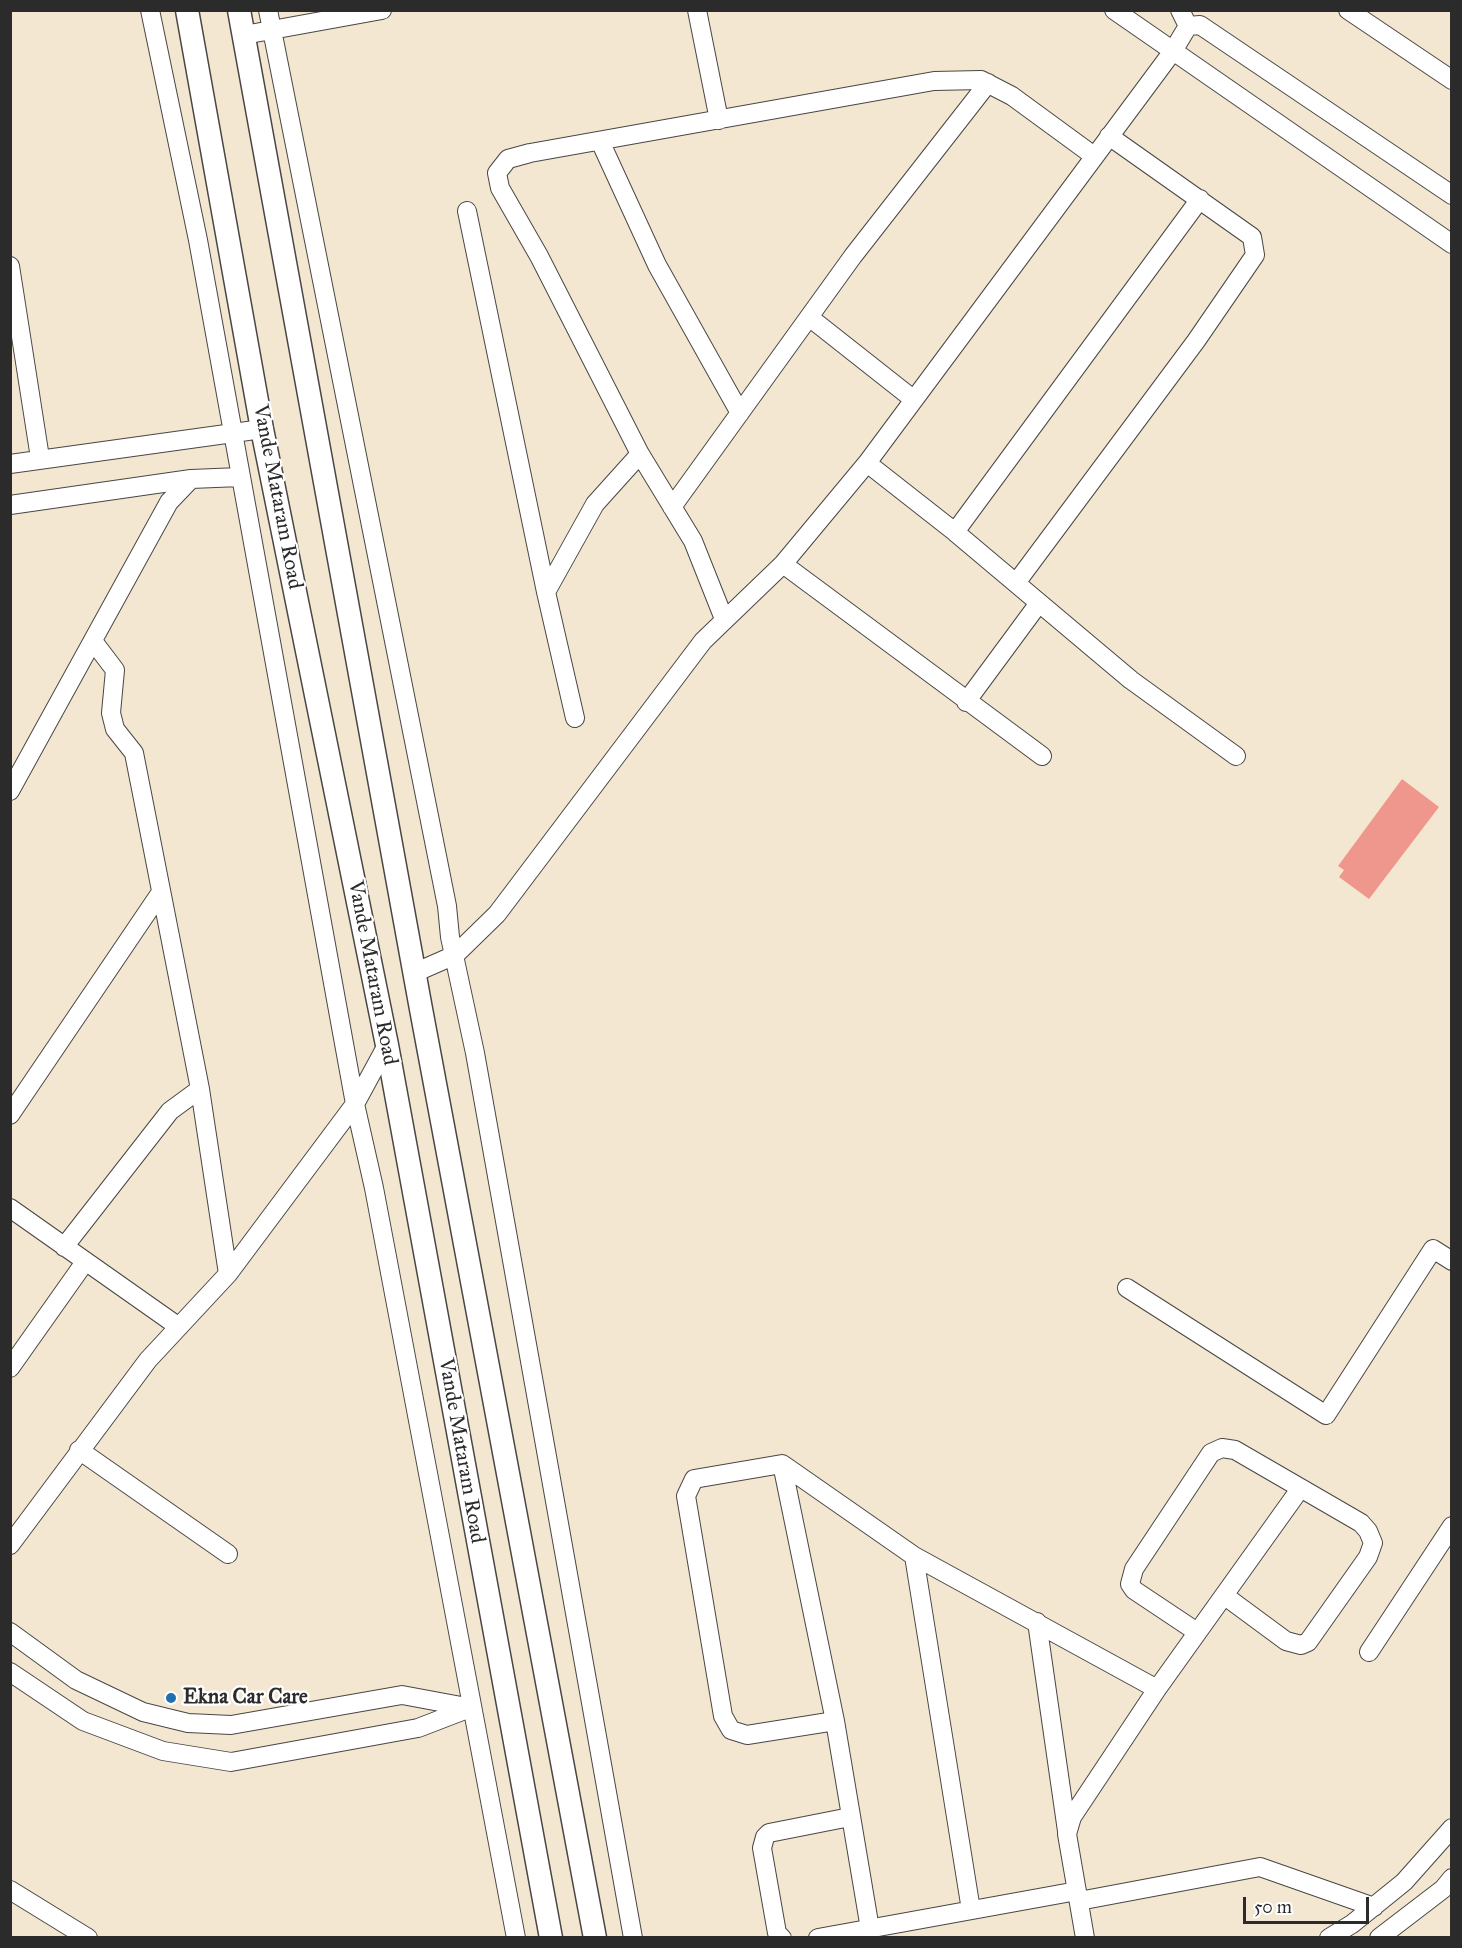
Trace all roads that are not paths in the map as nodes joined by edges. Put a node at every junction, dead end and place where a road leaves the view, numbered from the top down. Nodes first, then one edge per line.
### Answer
1 (150, 10) edge
2 (187, 10) edge
3 (239, 10) edge
4 (268, 10) edge
5 (381, 10) edge
6 (697, 10) edge
7 (1114, 10) edge
8 (1348, 10) edge
9 (1369, 15) edge
10 (1191, 16) edge
11 (272, 32) junction
12 (244, 35) junction
13 (1173, 51) junction
14 (1452, 80) edge
15 (988, 83) junction
16 (719, 120) junction
17 (1109, 136) junction
18 (600, 141) junction
19 (1094, 156) junction
20 (1452, 195) edge
21 (1200, 200) junction
22 (466, 211) dead end
23 (1452, 244) edge
24 (10, 266) edge
25 (809, 317) junction
26 (913, 399) junction
27 (740, 413) junction
28 (262, 429) junction
29 (233, 433) junction
30 (640, 454) junction
31 (40, 458) junction
32 (867, 463) junction
33 (10, 464) edge
34 (240, 477) junction
35 (191, 479) junction
36 (10, 505) edge
37 (672, 507) junction
38 (955, 532) junction
39 (783, 564) junction
40 (1016, 583) junction
41 (546, 592) junction
42 (1039, 603) junction
43 (724, 619) junction
44 (93, 641) junction
45 (966, 702) junction
46 (575, 718) dead end
47 (1042, 756) dead end
48 (1236, 756) dead end
49 (10, 791) edge
50 (161, 892) junction
51 (455, 955) junction
52 (414, 973) junction
53 (387, 1045) junction
54 (200, 1089) junction
55 (355, 1104) junction
56 (10, 1115) edge
57 (10, 1208) edge
58 (64, 1247) junction
59 (1452, 1261) edge
60 (85, 1262) junction
61 (228, 1274) junction
62 (1127, 1288) dead end
63 (179, 1327) junction
64 (10, 1368) edge
65 (79, 1450) junction
66 (782, 1464) junction
67 (1300, 1489) junction
68 (1452, 1526) edge
69 (10, 1545) edge
70 (228, 1554) dead end
71 (914, 1556) junction
72 (1225, 1596) junction
73 (1037, 1622) junction
74 (10, 1632) edge
75 (1197, 1632) junction
76 (1369, 1652) dead end
77 (10, 1672) edge
78 (1157, 1689) junction
79 (472, 1708) junction
80 (835, 1721) junction
81 (850, 1817) junction
82 (1452, 1828) edge
83 (1067, 1834) junction
84 (1449, 1889) edge
85 (10, 1890) edge
86 (1078, 1896) junction
87 (1374, 1907) junction
88 (971, 1910) junction
89 (870, 1929) junction
90 (87, 1938) edge
91 (516, 1938) edge
92 (551, 1938) edge
93 (595, 1938) edge
94 (633, 1938) edge
95 (782, 1938) edge
96 (818, 1938) edge
97 (1085, 1938) edge
98 (1329, 1938) edge
99 (1378, 1938) edge

1 - 29 street
2 - 28 main road, Vande Mataram Road
3 - 12 main road, Vande Mataram Road
4 - 11 street
5 - 11 street
6 - 16 street
7 - 13 street
8 - 9 street
9 - 14 street
10 - 13 street
10 - 20 street
11 - 12 street
11 - 51 street
12 - 52 main road, Vande Mataram Road
13 - 17 street
13 - 23 street
15 - 16 street
15 - 19 street
15 - 25 street
16 - 18 street
17 - 19 street
17 - 21 street
18 - 27 street
18 - 30 street
19 - 26 street
21 - 38 street
21 - 40 street
22 - 41 street
24 - 31 street
25 - 26 street
25 - 27 street
26 - 32 street
27 - 37 street
28 - 29 street
28 - 53 main road, Vande Mataram Road
29 - 31 street
29 - 34 street
30 - 37 street
30 - 41 street
31 - 33 street
32 - 38 street
32 - 39 street
34 - 35 street
34 - 55 street
35 - 36 street
35 - 44 street
37 - 43 street
38 - 40 street
39 - 43 street
39 - 45 street
40 - 42 street
41 - 46 street
42 - 45 street
42 - 48 street
43 - 51 street
44 - 49 street
44 - 50 street
45 - 47 street
50 - 54 street
50 - 56 street
51 - 52 street
51 - 94 street
52 - 93 main road, Vande Mataram Road
53 - 55 street
53 - 92 main road, Vande Mataram Road
54 - 58 street
54 - 61 street
55 - 61 street
55 - 79 street
57 - 58 street
58 - 60 street
59 - 62 street
60 - 63 street
60 - 64 street
61 - 63 street
63 - 65 street
65 - 69 street
65 - 70 street
66 - 71 street
66 - 80 street
66 - 80 street
67 - 72 street
67 - 72 street
67 - 75 street
68 - 76 street
71 - 73 street
71 - 88 street
72 - 75 street
73 - 78 street
73 - 83 street
74 - 79 street
75 - 78 street
77 - 79 street
78 - 83 street
79 - 91 street
80 - 81 street
81 - 89 street
81 - 95 street
82 - 87 street
83 - 86 street
84 - 99 street
85 - 90 street
86 - 87 street
86 - 88 street
86 - 97 street
87 - 98 street
88 - 89 street
89 - 96 street

